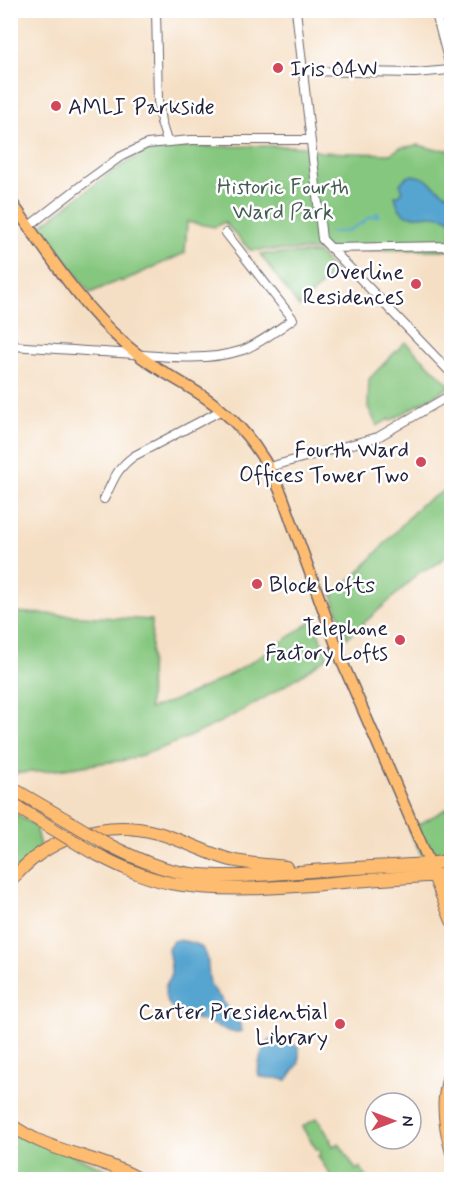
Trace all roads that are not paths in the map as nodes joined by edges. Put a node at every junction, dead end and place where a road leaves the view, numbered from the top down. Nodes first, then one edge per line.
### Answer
1 (156, 10) edge
2 (296, 10) edge
3 (435, 10) edge
4 (303, 71) junction
5 (451, 72) edge
6 (310, 140) junction
7 (167, 141) junction
8 (10, 200) edge
9 (29, 226) junction
10 (226, 233) dead end
11 (452, 246) edge
12 (330, 248) junction
13 (10, 346) edge
14 (139, 355) junction
15 (452, 374) edge
16 (452, 394) edge
17 (222, 410) junction
18 (269, 467) junction
19 (104, 499) dead end
20 (12, 788) edge
21 (10, 803) edge
22 (452, 860) edge
23 (432, 870) junction
24 (311, 871) junction
25 (452, 874) edge
26 (10, 882) edge
27 (452, 921) edge
28 (452, 1064) edge
29 (10, 1124) edge
30 (452, 1153) edge
31 (141, 1179) edge

1 - 7 street
2 - 4 street
3 - 5 street
4 - 5 street
4 - 6 street
6 - 7 street
6 - 12 street
7 - 9 street
8 - 9 main road
9 - 14 main road
10 - 14 street
11 - 12 street
12 - 15 street
13 - 14 street
14 - 17 main road
16 - 18 street
17 - 18 main road
17 - 19 street
18 - 23 main road
20 - 24 highway, bridge
21 - 23 highway, bridge
22 - 23 highway
23 - 24 highway
23 - 25 highway
23 - 27 highway
24 - 26 highway
28 - 30 highway
29 - 31 highway

